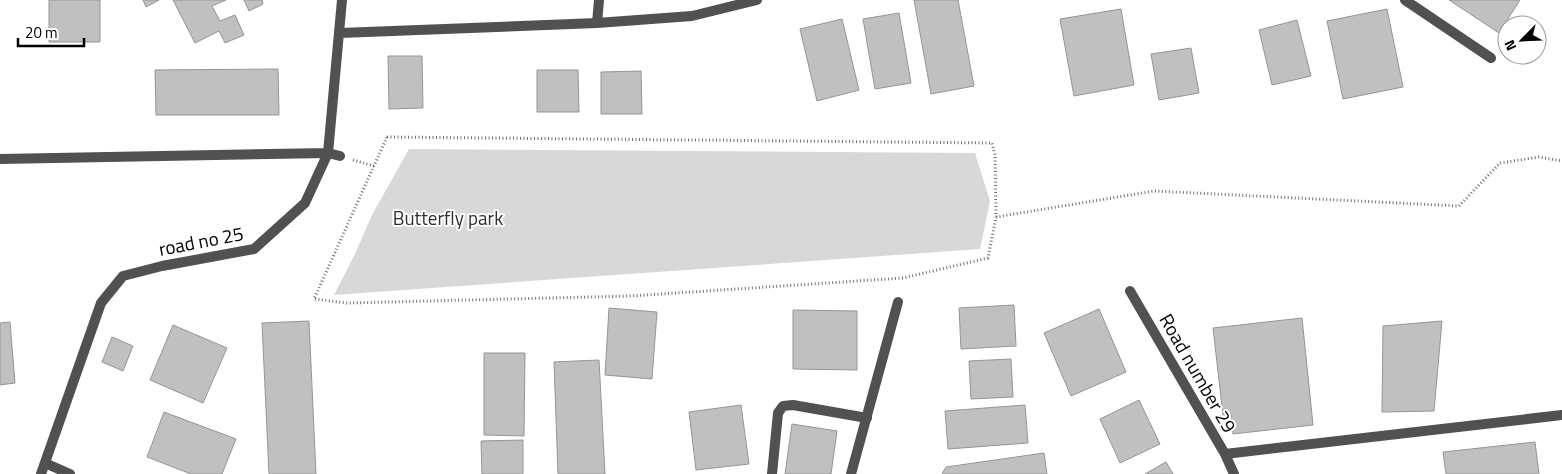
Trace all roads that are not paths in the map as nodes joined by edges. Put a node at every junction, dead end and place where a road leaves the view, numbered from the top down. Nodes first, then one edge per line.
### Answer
1 (342, 0) edge
2 (599, 0) edge
3 (757, 0) edge
4 (1405, 0) edge
5 (597, 23) junction
6 (340, 33) junction
7 (1492, 58) dead end
8 (328, 153) junction
9 (340, 156) dead end
10 (0, 159) edge
11 (1130, 290) dead end
12 (898, 302) dead end
13 (1562, 416) edge
14 (867, 418) junction
15 (1225, 454) junction
16 (45, 463) junction
17 (42, 474) edge
18 (70, 474) edge
19 (772, 474) edge
20 (851, 474) edge
21 (1234, 474) edge

1 - 6 street, road no 25
2 - 5 street
3 - 5 street
4 - 7 street
5 - 6 street
6 - 8 street, road no 25
8 - 9 street
8 - 10 street
8 - 16 street, road no 25
11 - 15 street, Road number 29
12 - 14 street
13 - 15 street
14 - 19 street
14 - 20 street
15 - 21 street, Road number 29
16 - 17 street, road no 25
16 - 18 street

